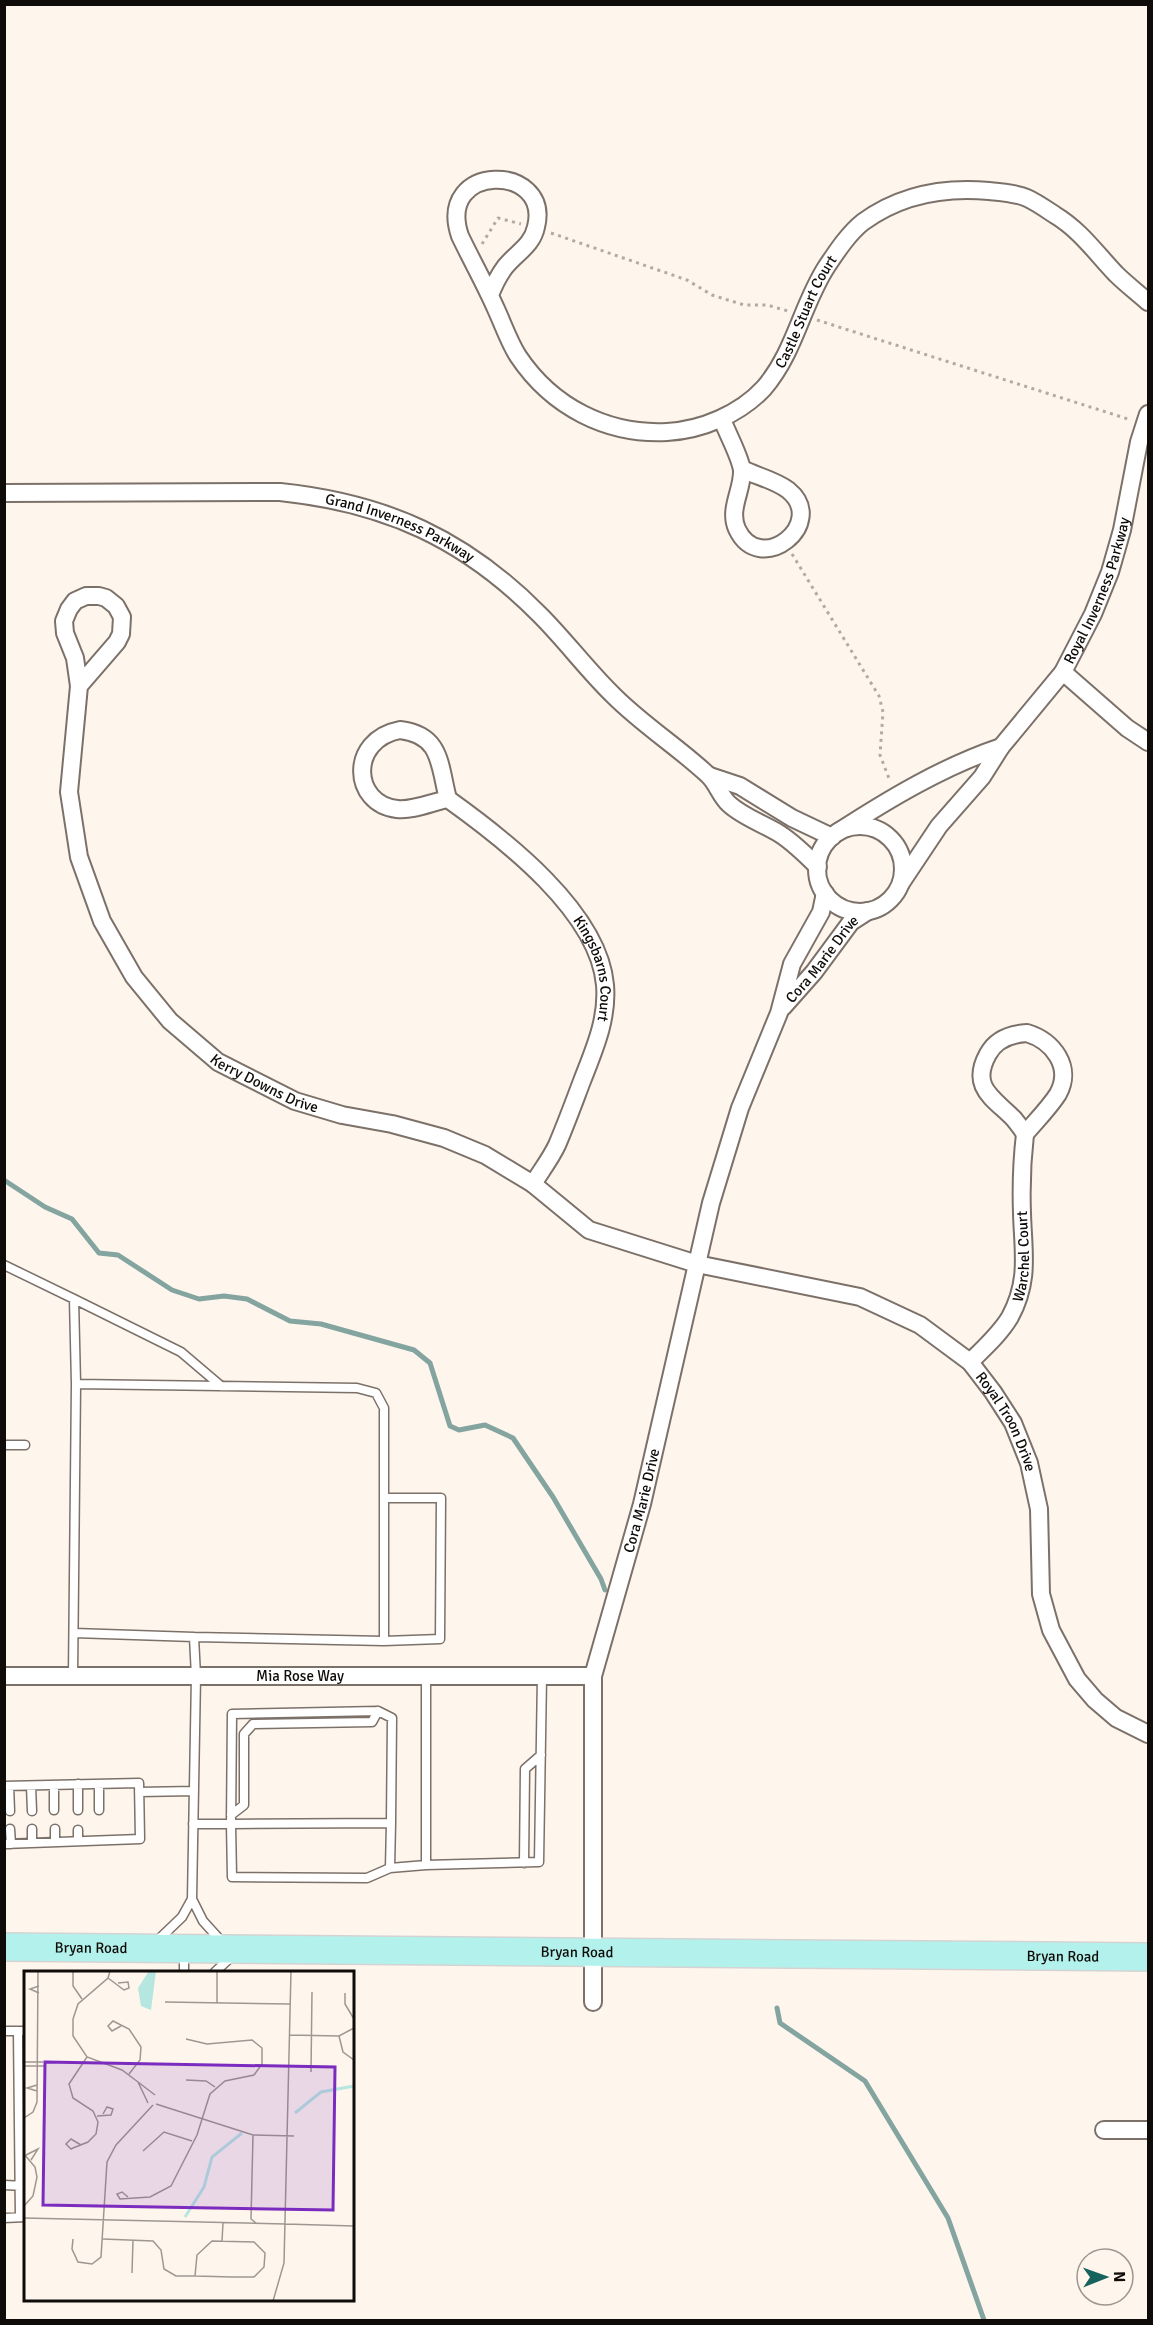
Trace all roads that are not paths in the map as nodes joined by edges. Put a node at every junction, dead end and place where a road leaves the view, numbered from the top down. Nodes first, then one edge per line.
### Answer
1 (490, 295) junction
2 (1149, 302) edge
3 (1149, 414) edge
4 (722, 419) junction
5 (742, 469) junction
6 (4, 493) edge
7 (1063, 672) junction
8 (79, 686) junction
9 (1149, 742) edge
10 (1001, 747) junction
11 (710, 776) junction
12 (448, 799) junction
13 (835, 835) junction
14 (818, 867) junction
15 (901, 883) junction
16 (825, 893) junction
17 (868, 911) junction
18 (778, 1013) junction
19 (1025, 1134) junction
20 (533, 1184) junction
21 (697, 1264) junction
22 (4, 1265) edge
23 (74, 1299) junction
24 (970, 1362) junction
25 (76, 1384) junction
26 (220, 1386) junction
27 (4, 1445) edge
28 (25, 1445) dead end
29 (384, 1498) junction
30 (74, 1633) junction
31 (194, 1637) junction
32 (384, 1641) junction
33 (4, 1676) edge
34 (73, 1676) junction
35 (196, 1676) junction
36 (426, 1676) junction
37 (542, 1676) junction
38 (593, 1676) junction
39 (378, 1711) junction
40 (1149, 1734) edge
41 (541, 1755) junction
42 (78, 1784) junction
43 (99, 1784) junction
44 (54, 1785) junction
45 (7, 1786) edge
46 (31, 1786) junction
47 (194, 1791) junction
48 (139, 1792) junction
49 (54, 1810) dead end
50 (78, 1810) dead end
51 (99, 1810) dead end
52 (10, 1811) dead end
53 (32, 1811) dead end
54 (231, 1819) junction
55 (391, 1823) junction
56 (193, 1824) junction
57 (10, 1829) dead end
58 (32, 1829) dead end
59 (55, 1829) dead end
60 (99, 1829) dead end
61 (78, 1830) dead end
62 (78, 1841) junction
63 (100, 1841) junction
64 (55, 1842) junction
65 (32, 1843) junction
66 (8, 1844) edge
67 (524, 1863) junction
68 (426, 1865) junction
69 (390, 1868) junction
70 (192, 1899) junction
71 (4, 1947) edge
72 (150, 1947) junction
73 (236, 1949) junction
74 (593, 1952) junction
75 (1149, 1957) edge
76 (184, 1960) edge
77 (216, 1971) edge
78 (593, 2002) dead end
79 (4, 2031) edge
80 (22, 2031) edge
81 (1104, 2130) dead end
82 (1149, 2130) edge
83 (4, 2186) edge
84 (23, 2186) edge
85 (22, 2217) edge
86 (4, 2218) edge

1 - 1 street, Castle Stuart Court
1 - 4 street, Castle Stuart Court
2 - 4 street, Castle Stuart Court
3 - 7 street, Royal Inverness Parkway
4 - 5 street
5 - 5 street
6 - 11 street, Grand Inverness Parkway
7 - 9 street
7 - 10 street, Royal Inverness Parkway
8 - 8 street, Kerry Downs Drive
8 - 20 street, Kerry Downs Drive
10 - 13 street
10 - 15 street, Royal Inverness Parkway
11 - 13 street, Grand Inverness Parkway
11 - 14 street, Grand Inverness Parkway
12 - 12 street
12 - 20 street, Kingsbarns Court
13 - 14 street
13 - 15 street
14 - 16 street
15 - 17 street
16 - 17 street
16 - 18 street, Cora Marie Drive
17 - 18 street, Cora Marie Drive
18 - 21 street, Cora Marie Drive
19 - 19 street
19 - 24 street, Warchel Court
20 - 21 street, Kerry Downs Drive
21 - 24 street, Royal Troon Drive
21 - 38 street, Cora Marie Drive
22 - 23 lane
23 - 25 lane
23 - 26 lane
24 - 40 street, Royal Troon Drive
25 - 26 lane
25 - 30 lane
26 - 29 lane
27 - 28 lane
29 - 32 lane
29 - 32 lane
30 - 31 lane
30 - 34 lane
31 - 32 lane
31 - 35 lane
33 - 34 street, Mia Rose Way
34 - 35 street, Mia Rose Way
35 - 36 street, Mia Rose Way
35 - 47 lane
36 - 37 street, Mia Rose Way
36 - 68 lane
37 - 38 street, Mia Rose Way
37 - 41 lane
38 - 74 street, Cora Marie Drive
39 - 54 lane
39 - 54 lane
39 - 55 lane
41 - 67 lane
41 - 67 lane
42 - 43 lane
42 - 44 lane
42 - 50 lane
43 - 48 lane
43 - 51 lane
44 - 46 lane
44 - 49 lane
45 - 46 lane
45 - 52 lane
46 - 53 lane
47 - 48 lane
47 - 56 lane
48 - 63 lane
54 - 55 lane
54 - 56 lane
54 - 69 lane
55 - 69 lane
56 - 70 lane
57 - 66 lane
58 - 65 lane
59 - 64 lane
60 - 63 lane
61 - 62 lane
62 - 63 lane
62 - 64 lane
64 - 65 lane
65 - 66 lane
67 - 68 lane
68 - 69 lane
70 - 72 lane
70 - 73 lane
71 - 72 main road, Bryan Road
72 - 76 main road, Bryan Road
73 - 74 main road, Bryan Road
73 - 76 main road, Bryan Road
73 - 77 lane
74 - 75 main road, Bryan Road
74 - 78 street, Cora Marie Drive
79 - 80 lane
80 - 84 lane
81 - 82 street
83 - 84 lane
84 - 85 lane
85 - 86 lane

